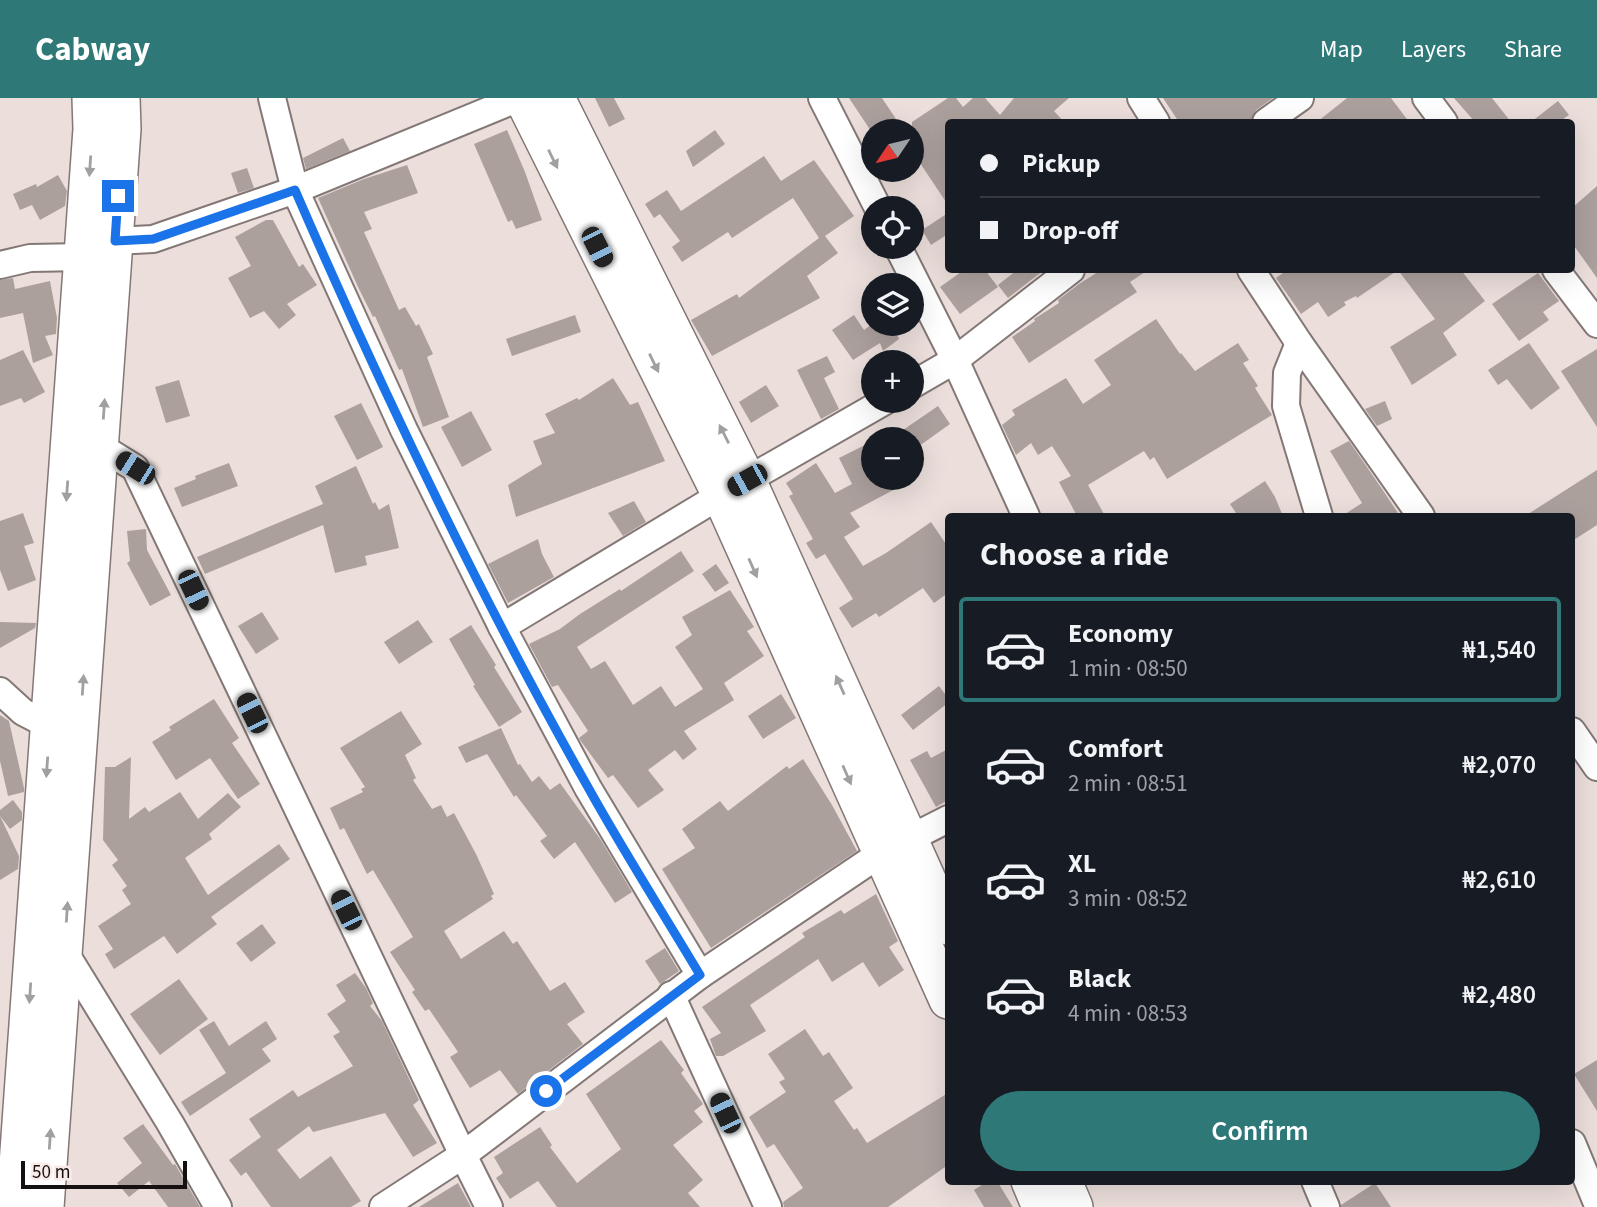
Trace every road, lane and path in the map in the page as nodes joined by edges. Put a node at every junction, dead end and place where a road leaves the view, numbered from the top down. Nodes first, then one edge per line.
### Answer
1 (90, 98) edge
2 (121, 98) edge
3 (272, 98) edge
4 (521, 98) edge
5 (556, 98) edge
6 (822, 98) edge
7 (1141, 98) edge
8 (1300, 98) edge
9 (1426, 98) edge
10 (1154, 119) edge
11 (1270, 119) edge
12 (1442, 119) edge
13 (295, 190) junction
14 (872, 196) edge
15 (99, 249) junction
16 (904, 259) edge
17 (0, 265) edge
18 (1067, 273) edge
19 (1253, 273) edge
20 (1558, 273) edge
21 (1597, 324) edge
22 (1299, 343) junction
23 (956, 360) junction
24 (924, 378) edge
25 (864, 413) edge
26 (101, 447) junction
27 (734, 488) junction
28 (1025, 513) edge
29 (1318, 513) edge
30 (1419, 513) edge
31 (502, 627) junction
32 (0, 691) edge
33 (50, 726) junction
34 (1575, 735) edge
35 (1597, 767) edge
36 (945, 821) edge
37 (896, 846) junction
38 (945, 921) edge
39 (64, 951) junction
40 (700, 975) junction
41 (945, 991) edge
42 (671, 995) junction
43 (11, 1114) edge
44 (1575, 1151) edge
45 (463, 1155) junction
46 (1032, 1185) edge
47 (1065, 1185) edge
48 (1317, 1185) edge
49 (1593, 1202) edge
50 (15, 1207) edge
51 (45, 1207) edge
52 (218, 1207) edge
53 (383, 1207) edge
54 (489, 1207) edge
55 (768, 1207) edge
56 (1041, 1207) edge
57 (1074, 1207) edge
58 (1326, 1207) edge

1 -> 15 main road
2 - 15 main road
3 - 13 street
4 - 13 street
4 -> 27 main road
27 -> 5 main road
6 - 14 street
7 - 10 street
8 - 11 street
9 - 12 street
13 - 15 street
13 - 31 street
15 - 17 street
26 -> 15 main road
15 -> 33 main road
16 - 23 street
18 - 23 street
19 - 22 street
20 - 21 street
22 - 29 street
22 - 30 street
23 - 24 street
23 - 28 street
25 - 27 street
39 -> 26 main road
26 - 45 street
27 - 31 street
27 - 37 main road
31 - 40 street
32 - 33 street
33 -> 43 main road
34 - 35 street
36 - 37 street
37 - 38 main road
37 - 40 street
37 - 41 main road
51 -> 39 main road
39 - 52 street
40 - 42 street
42 - 45 street
42 - 55 street
43 - 50 main road
44 - 49 street
45 - 53 street
45 - 54 street
46 - 56 main road
47 - 57 main road
48 - 58 street

